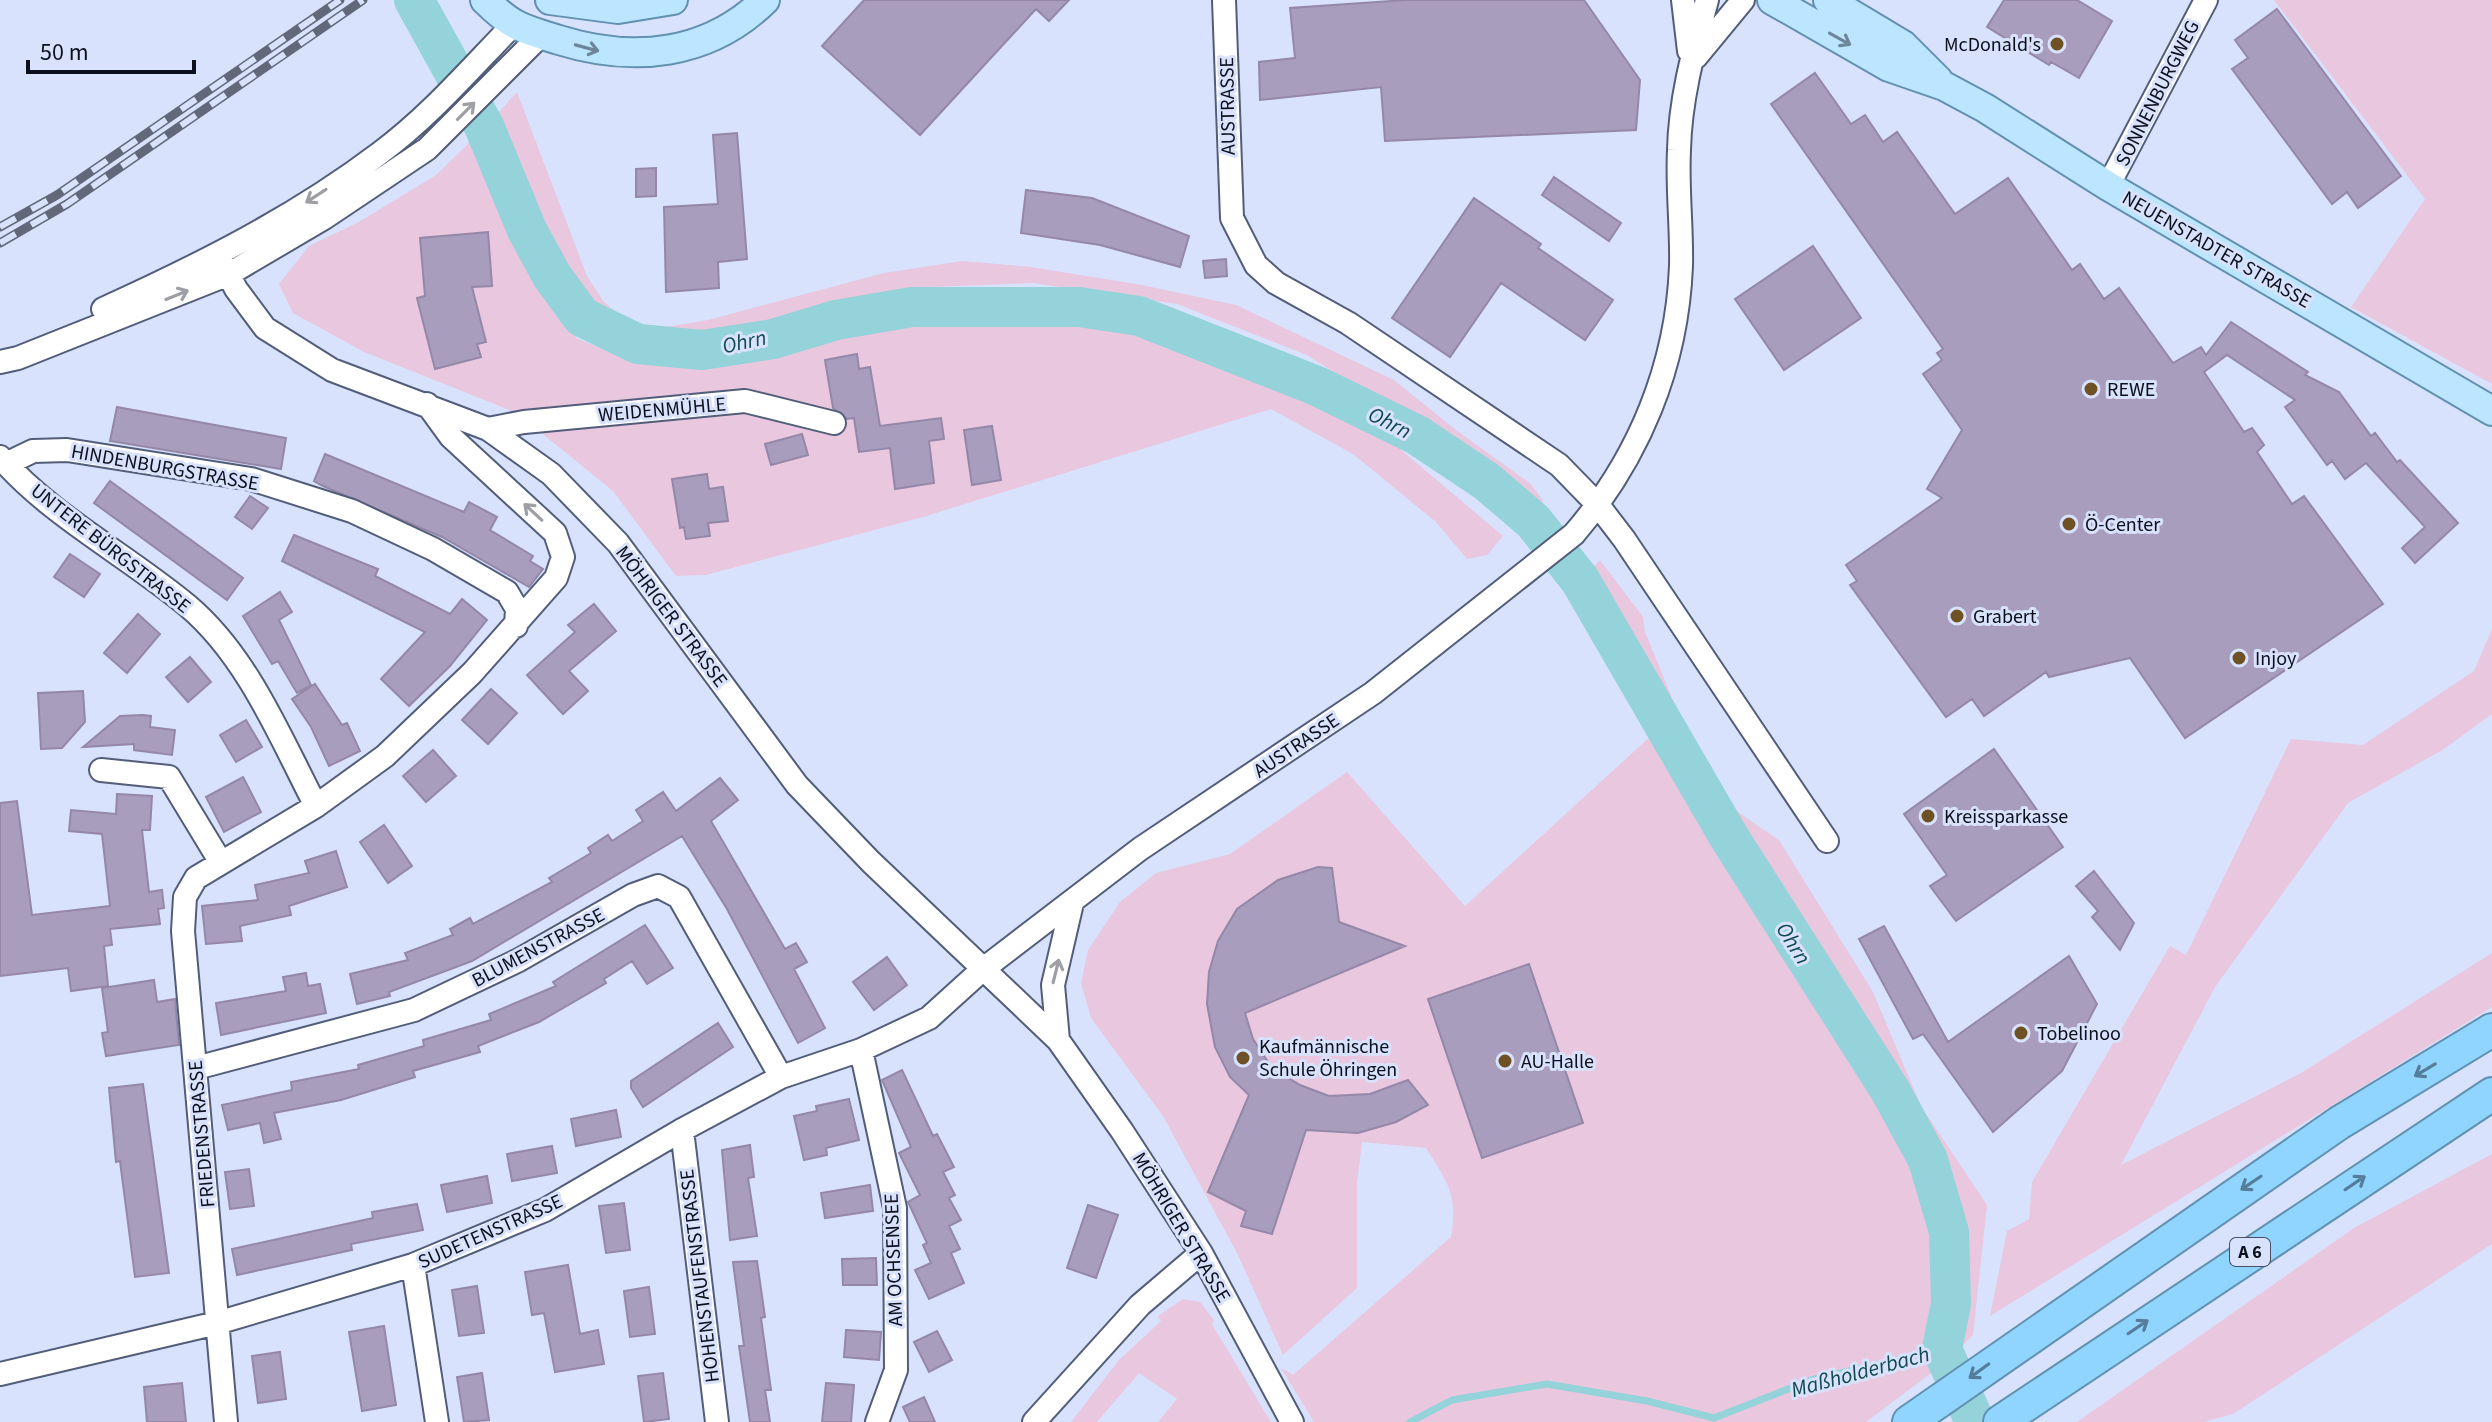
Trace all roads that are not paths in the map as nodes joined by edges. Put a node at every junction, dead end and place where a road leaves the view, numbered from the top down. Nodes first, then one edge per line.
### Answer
1 (485, 0) edge
2 (673, 0) edge
3 (765, 0) edge
4 (1224, 0) edge
5 (1683, 0) edge
6 (1707, 0) edge
7 (1743, 0) edge
8 (1772, 0) edge
9 (1828, 0) edge
10 (2206, 0) edge
11 (547, 1) edge
12 (512, 26) junction
13 (541, 35) junction
14 (1690, 64) junction
15 (1944, 86) junction
16 (2108, 186) junction
17 (224, 265) junction
18 (0, 354) edge
19 (0, 362) edge
20 (426, 403) junction
21 (2492, 411) edge
22 (834, 423) dead end
23 (488, 429) junction
24 (3, 461) edge
25 (1598, 505) junction
26 (516, 626) junction
27 (101, 770) dead end
28 (316, 806) junction
29 (1827, 841) dead end
30 (220, 861) junction
31 (1072, 903) junction
32 (982, 970) junction
33 (2492, 1030) edge
34 (1058, 1040) junction
35 (861, 1050) junction
36 (196, 1068) junction
37 (781, 1077) junction
38 (2492, 1094) edge
39 (2492, 1120) edge
40 (682, 1130) junction
41 (2427, 1134) junction
42 (1201, 1253) junction
43 (413, 1265) junction
44 (217, 1323) junction
45 (0, 1374) edge
46 (226, 1422) edge
47 (437, 1422) edge
48 (717, 1422) edge
49 (877, 1422) edge
50 (1034, 1422) edge
51 (1292, 1422) edge
52 (1909, 1422) edge
53 (2000, 1422) edge

1 - 12 main road
2 - 11 main road
13 -> 3 main road
4 - 25 street, AUSTRASSE
5 - 14 street, AUSTRASSE
6 - 14 street, AUSTRASSE
7 - 14 street
8 -> 15 main road, NEUENSTADTER STRASSE
9 - 15 main road, NEUENSTADTER STRASSE
10 - 16 street, SONNENBURGWEG
11 - 12 main road
11 - 13 main road
12 - 13 main road
12 -> 17 street
17 -> 13 street
14 - 25 street, AUSTRASSE
15 - 16 main road, NEUENSTADTER STRASSE
16 - 21 main road, NEUENSTADTER STRASSE
17 - 18 street
19 -> 17 street
17 - 20 street, MÖHRIGER STRASSE
20 - 23 street, MÖHRIGER STRASSE
26 -> 20 street, FRIEDENSTRASSE
22 - 23 street, WEIDENMÜHLE
23 - 32 street, MÖHRIGER STRASSE
24 - 26 street, HINDENBURGSTRASSE
24 - 28 street, UNTERE BÜRGSTRASSE
25 - 29 street, AUSTRASSE
25 - 31 street, AUSTRASSE
26 - 28 street, FRIEDENSTRASSE
27 - 30 street
28 - 30 street, FRIEDENSTRASSE
30 - 36 street, FRIEDENSTRASSE
31 - 32 street, AUSTRASSE
34 -> 31 street, MÖHRIGER STRASSE
32 - 34 street, MÖHRIGER STRASSE
32 - 35 street, SUDETENSTRASSE
33 -> 52 highway
34 - 42 street, MÖHRIGER STRASSE
35 - 37 street, SUDETENSTRASSE
35 - 49 street, AM OCHSENSEE
36 - 37 street, BLUMENSTRASSE
36 - 44 street, FRIEDENSTRASSE
37 - 40 street, SUDETENSTRASSE
38 - 41 highway, A 6
39 - 41 highway
40 - 43 street, SUDETENSTRASSE
40 - 48 street, HOHENSTAUFENSTRASSE
53 -> 41 highway, A 6
42 - 50 street
42 - 51 street, MÖHRIGER STRASSE
43 - 44 street, SUDETENSTRASSE
43 - 47 street
44 - 45 street, SUDETENSTRASSE
44 - 46 street, FRIEDENSTRASSE

